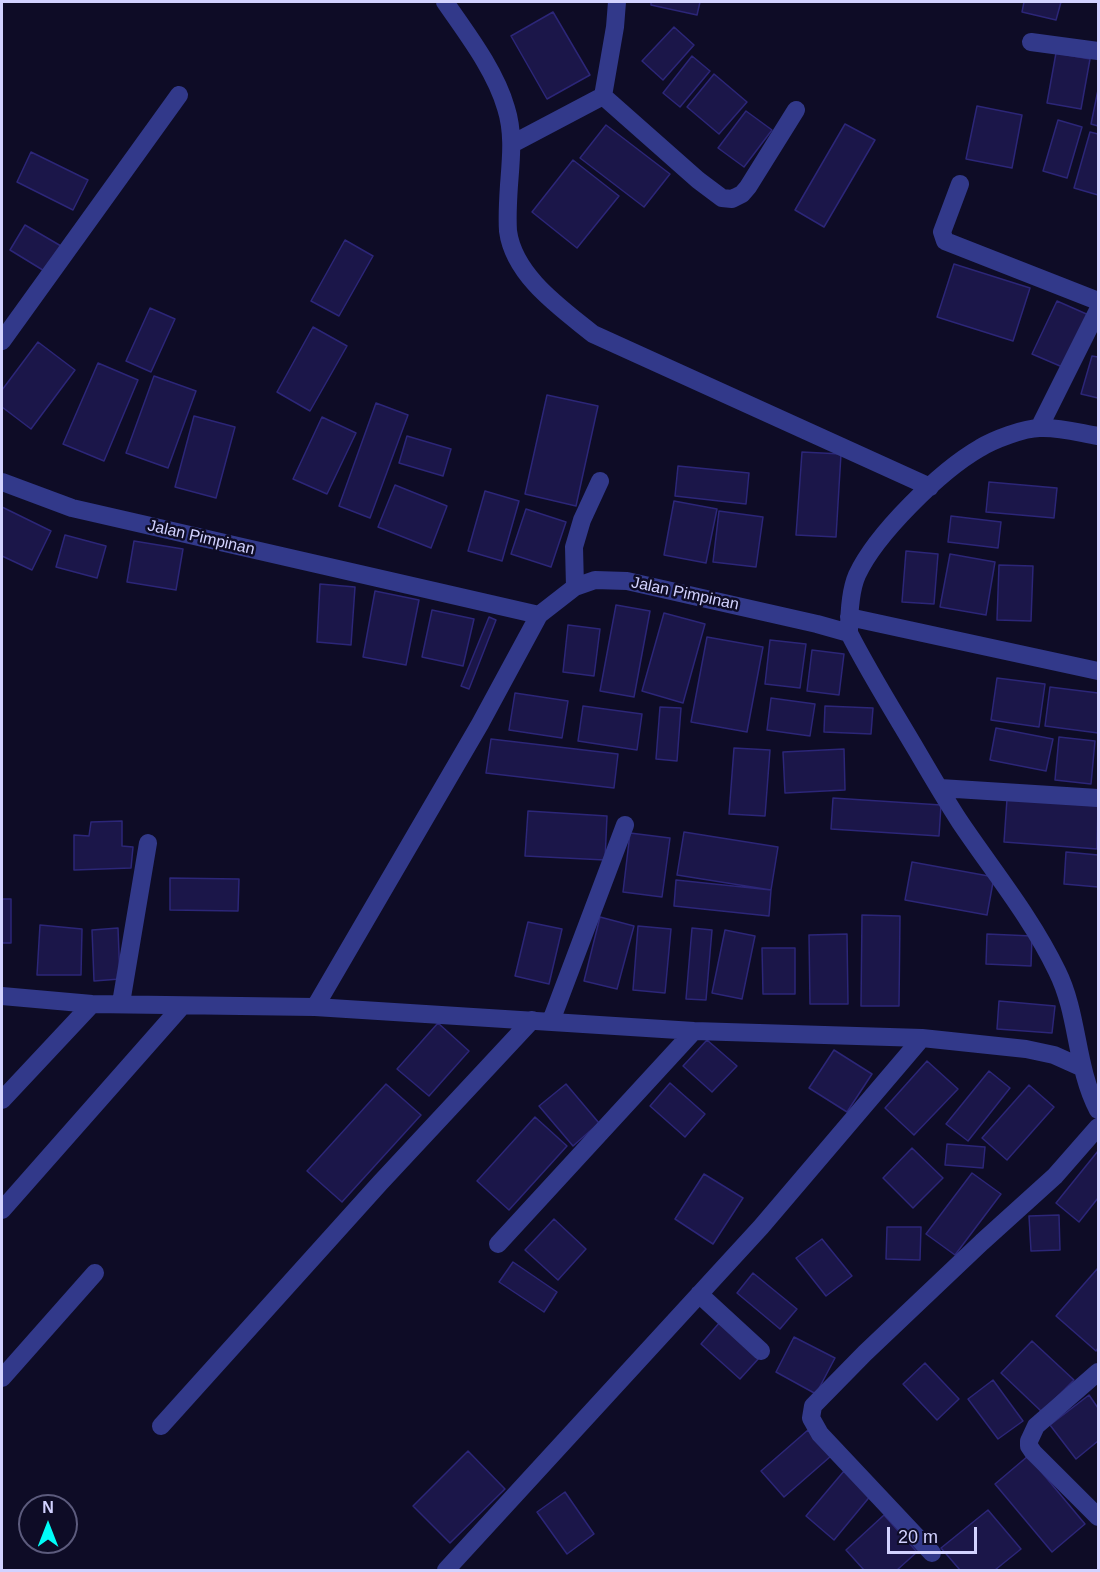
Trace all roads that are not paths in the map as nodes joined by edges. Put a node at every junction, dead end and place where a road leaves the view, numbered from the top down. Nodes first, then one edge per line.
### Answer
1 (445, 2) edge
2 (617, 2) edge
3 (1031, 42) dead end
4 (1098, 51) edge
5 (179, 95) dead end
6 (603, 96) junction
7 (796, 110) dead end
8 (512, 144) junction
9 (960, 184) dead end
10 (1098, 301) edge
11 (1098, 310) edge
12 (2, 340) edge
13 (1039, 428) junction
14 (1098, 436) edge
15 (600, 481) dead end
16 (2, 482) edge
17 (930, 487) junction
18 (575, 587) junction
19 (539, 615) junction
20 (849, 625) junction
21 (1098, 671) edge
22 (940, 788) junction
23 (1098, 798) edge
24 (625, 825) dead end
25 (148, 843) dead end
26 (2, 996) edge
27 (121, 1003) junction
28 (92, 1004) junction
29 (182, 1006) junction
30 (315, 1007) junction
31 (532, 1020) junction
32 (551, 1021) junction
33 (694, 1031) junction
34 (922, 1038) junction
35 (1083, 1068) junction
36 (2, 1100) edge
37 (1098, 1110) edge
38 (1098, 1127) edge
39 (2, 1210) edge
40 (498, 1244) dead end
41 (95, 1273) dead end
42 (699, 1294) junction
43 (761, 1351) dead end
44 (1098, 1372) edge
45 (2, 1378) edge
46 (161, 1426) dead end
47 (1098, 1517) edge
48 (932, 1553) dead end
49 (446, 1570) edge

1 - 8 street
2 - 6 street
3 - 4 street
5 - 12 street
6 - 7 street
6 - 8 street
8 - 17 street
9 - 10 street
11 - 13 street
13 - 14 street
13 - 17 street
15 - 18 street
16 - 19 street, Jalan Pimpinan
17 - 20 street
18 - 19 street, Jalan Pimpinan
18 - 20 street, Jalan Pimpinan
19 - 30 street
20 - 21 street, Jalan Pimpinan
20 - 22 street
22 - 23 street
22 - 35 street
24 - 32 street
25 - 27 street
26 - 28 street
27 - 28 street
27 - 29 street
28 - 36 street
29 - 30 street
29 - 39 street
30 - 31 street
31 - 32 street
31 - 46 street
32 - 33 street
33 - 34 street
33 - 40 street
34 - 35 street
34 - 42 street
35 - 37 street
38 - 48 street
41 - 45 street
42 - 43 street
42 - 49 street
44 - 47 street

